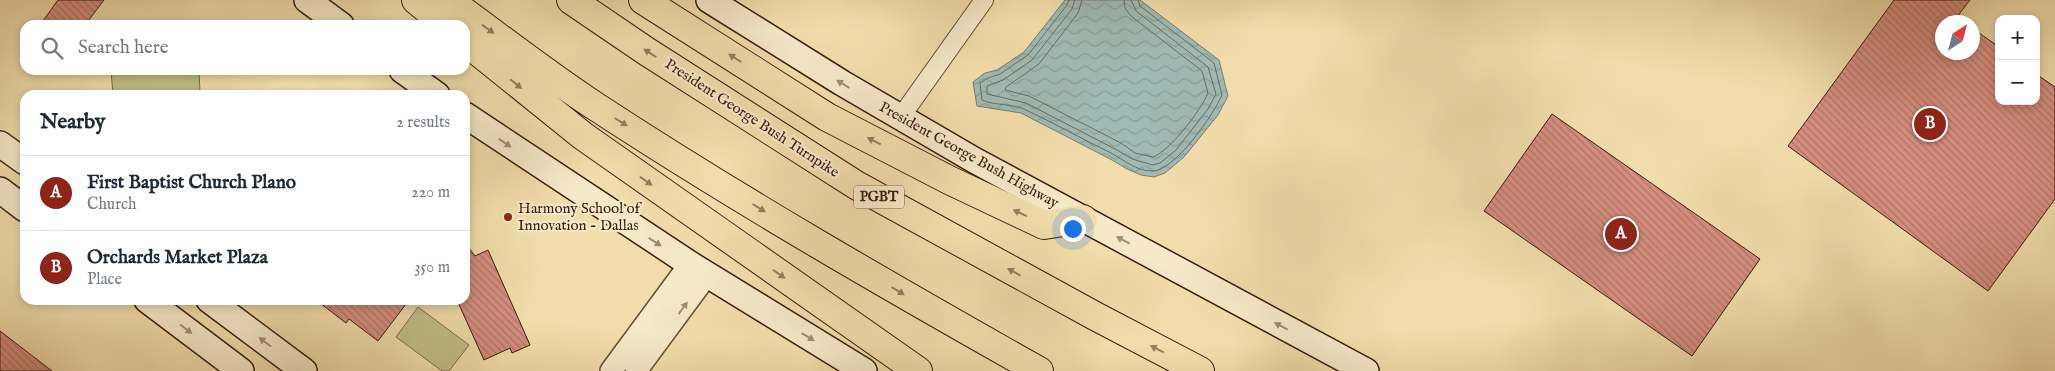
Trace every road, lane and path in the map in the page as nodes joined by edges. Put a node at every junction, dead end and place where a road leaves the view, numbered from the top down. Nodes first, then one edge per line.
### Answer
1 (307, 0) edge
2 (416, 0) edge
3 (448, 0) edge
4 (571, 0) edge
5 (643, 0) edge
6 (710, 0) edge
7 (984, 0) edge
8 (333, 20) edge
9 (440, 20) edge
10 (470, 46) edge
11 (409, 75) edge
12 (430, 90) edge
13 (470, 118) edge
14 (900, 118) junction
15 (0, 144) edge
16 (20, 158) edge
17 (1083, 219) junction
18 (698, 270) junction
19 (154, 305) edge
20 (216, 305) edge
21 (241, 371) edge
22 (304, 371) edge
23 (612, 371) edge
24 (636, 371) edge
25 (864, 371) edge
26 (918, 371) edge
27 (1039, 371) edge
28 (1200, 371) edge
29 (1366, 371) edge

1 - 8 main road
2 - 9 highway
3 -> 27 highway
28 -> 4 highway, President George Bush Turnpike / PGBT
17 -> 5 highway
14 -> 6 main road, President George Bush Highway
7 - 14 street
10 -> 26 highway
11 - 12 main road
13 -> 18 main road
14 - 17 main road, President George Bush Highway
15 - 16 main road
29 -> 17 main road, President George Bush Highway
18 - 23 street
24 -> 18 street
18 -> 25 main road
19 -> 21 main road
22 -> 20 main road

